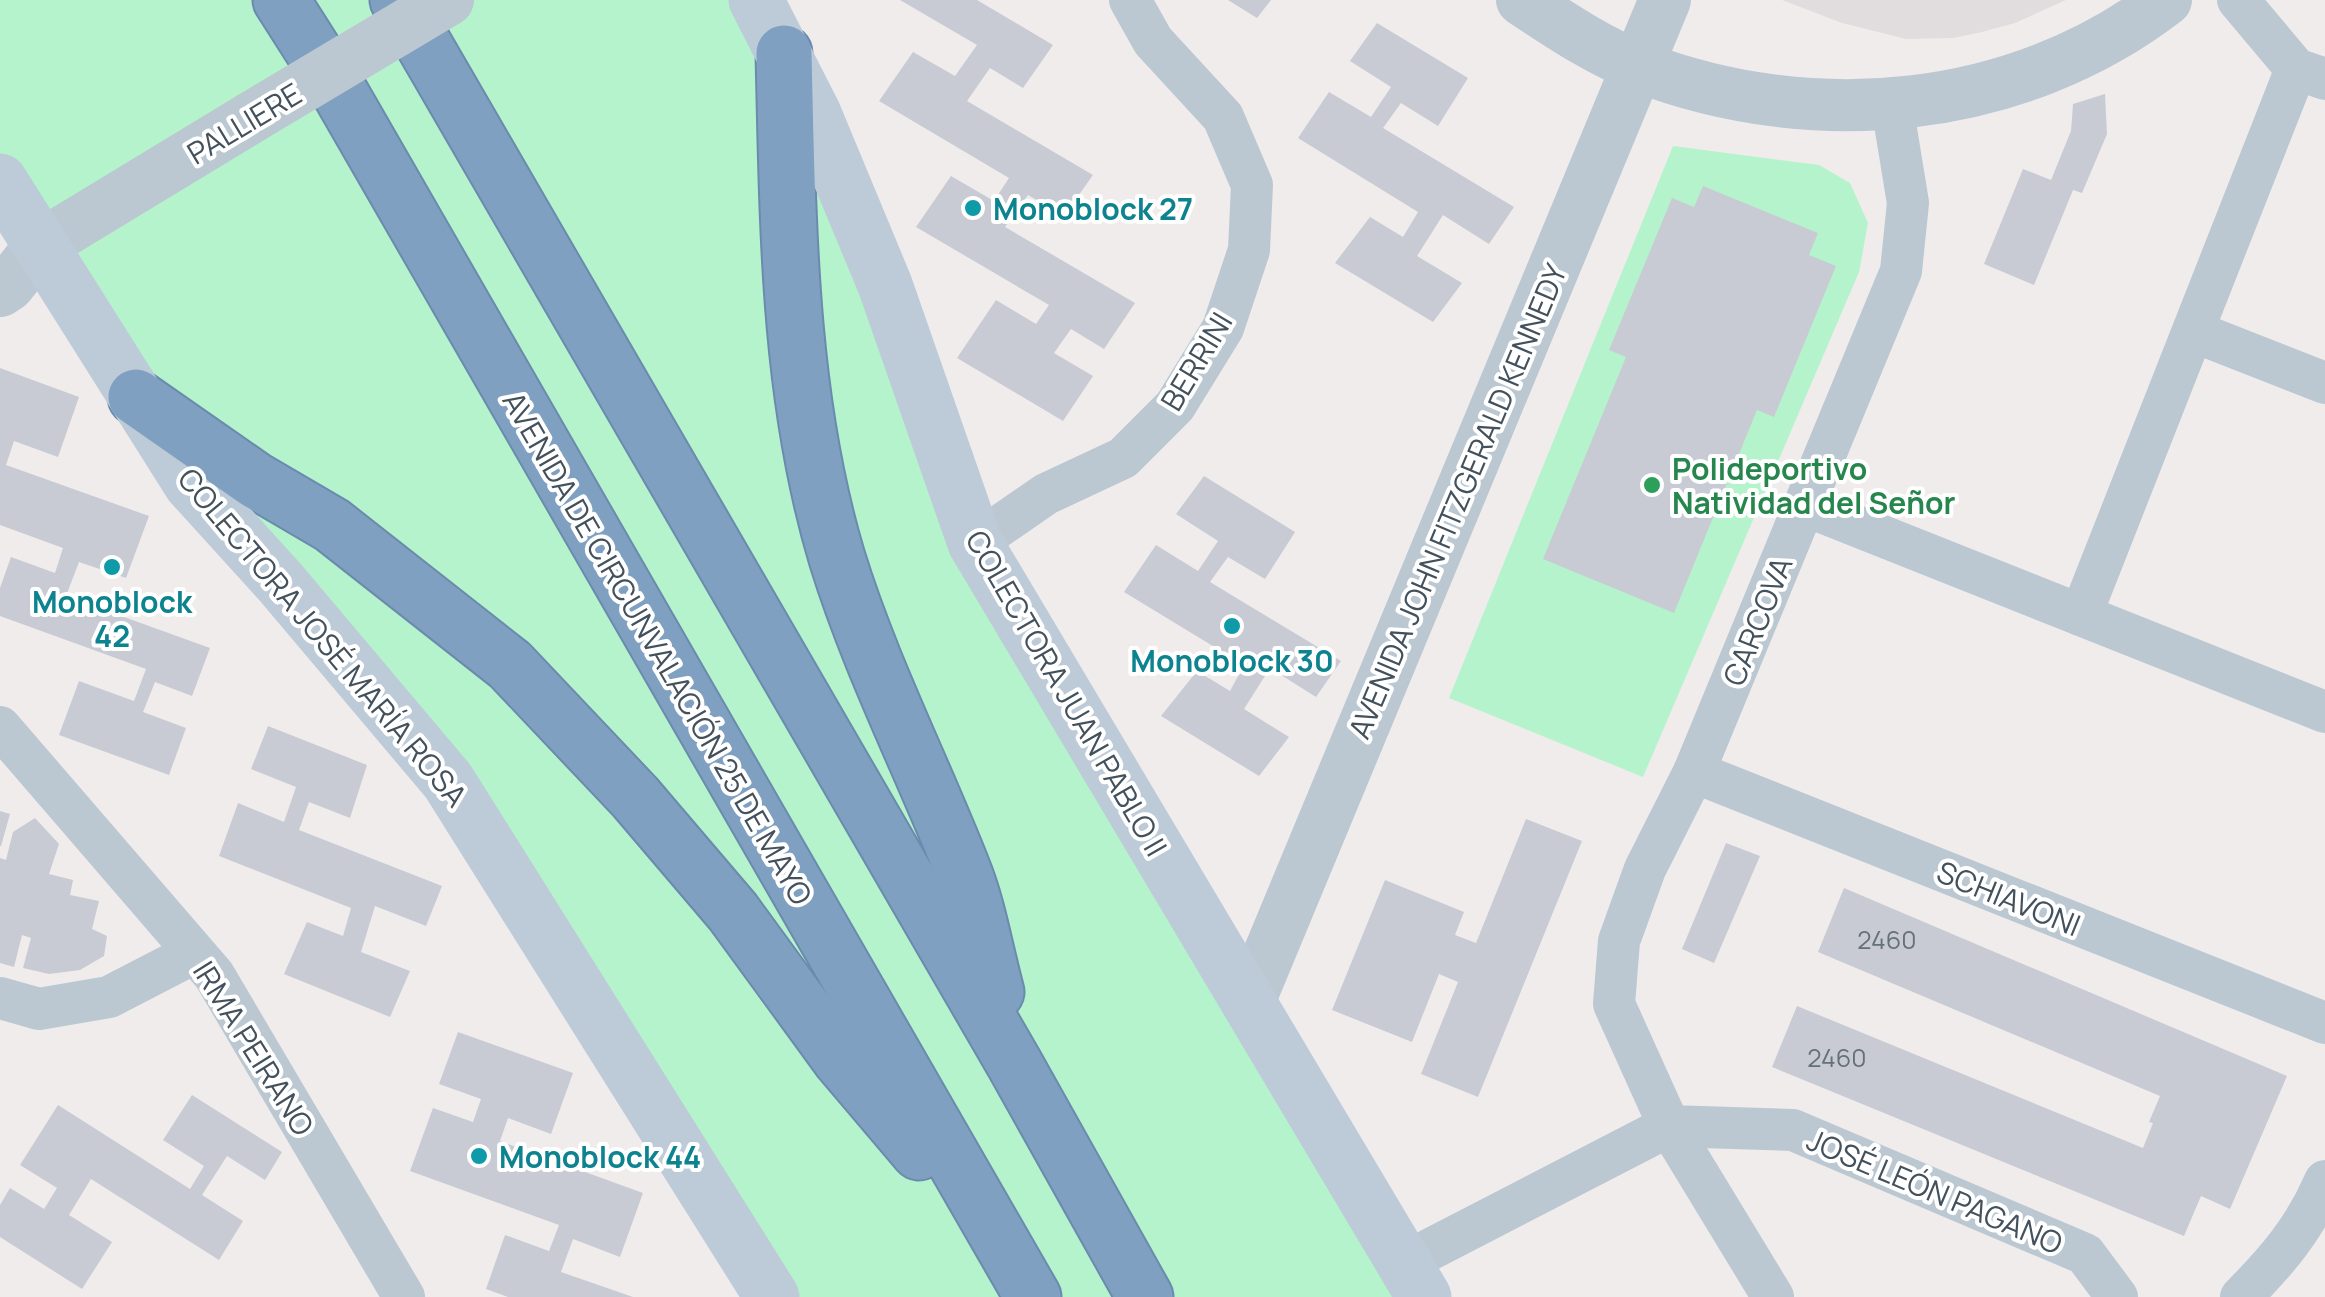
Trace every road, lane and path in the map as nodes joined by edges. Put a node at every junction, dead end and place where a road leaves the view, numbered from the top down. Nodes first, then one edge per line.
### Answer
1 (281, 0) edge
2 (398, 0) edge
3 (448, 0) edge
4 (756, 0) edge
5 (1130, 0) edge
6 (1522, 0) edge
7 (1664, 0) edge
8 (2166, 0) edge
9 (2238, 0) edge
10 (784, 53) junction
11 (1637, 66) junction
12 (2311, 74) edge
13 (1892, 105) junction
14 (0, 181) edge
15 (21, 244) edge
16 (0, 291) edge
17 (2195, 332) junction
18 (2325, 382) edge
19 (136, 397) junction
20 (1804, 505) junction
21 (976, 543) junction
22 (2081, 615) junction
23 (2325, 712) edge
24 (0, 727) edge
25 (1694, 772) junction
26 (194, 953) junction
27 (0, 998) edge
28 (1249, 1002) junction
29 (2325, 1023) edge
30 (1014, 1063) junction
31 (1669, 1126) junction
32 (2325, 1181) edge
33 (1022, 1279) edge
34 (1414, 1280) edge
35 (392, 1293) edge
36 (772, 1297) edge
37 (1145, 1297) edge
38 (1773, 1297) edge
39 (2117, 1297) edge
40 (2241, 1297) edge

1 - 33 highway, AVENIDA DE CIRCUNVALACIÓN 25 DE MAYO
2 - 30 highway
3 - 15 street, PALLIERE, bridge
4 - 10 main road, COLECTORA JUAN PABLO II
5 - 21 street, BERRINI
6 - 11 street
7 - 11 street, AVENIDA JOHN FITZGERALD KENNEDY
8 - 13 street
9 - 12 street
10 - 21 main road, COLECTORA JUAN PABLO II
10 - 30 highway
11 - 13 street
11 - 28 street, AVENIDA JOHN FITZGERALD KENNEDY
12 - 17 street
13 - 20 street, CARCOVA
14 - 15 main road, COLECTORA JOSÉ MARÍA ROSA
15 - 16 street, PALLIERE
15 - 19 main road, COLECTORA JOSÉ MARÍA ROSA
17 - 18 street
17 - 22 street
19 - 33 highway
19 - 36 main road, COLECTORA JOSÉ MARÍA ROSA
20 - 22 street
20 - 25 street, CARCOVA
21 - 28 main road, COLECTORA JUAN PABLO II
22 - 23 street
24 - 26 street, IRMA PEIRANO
25 - 29 street, SCHIAVONI
25 - 31 street, CARCOVA
26 - 27 street
26 - 35 street, IRMA PEIRANO
28 - 34 main road, COLECTORA JUAN PABLO II
30 - 37 highway
31 - 34 street, JOSÉ LEÓN PAGANO
31 - 38 street, CARCOVA
31 - 39 street, JOSÉ LEÓN PAGANO
32 - 40 street

